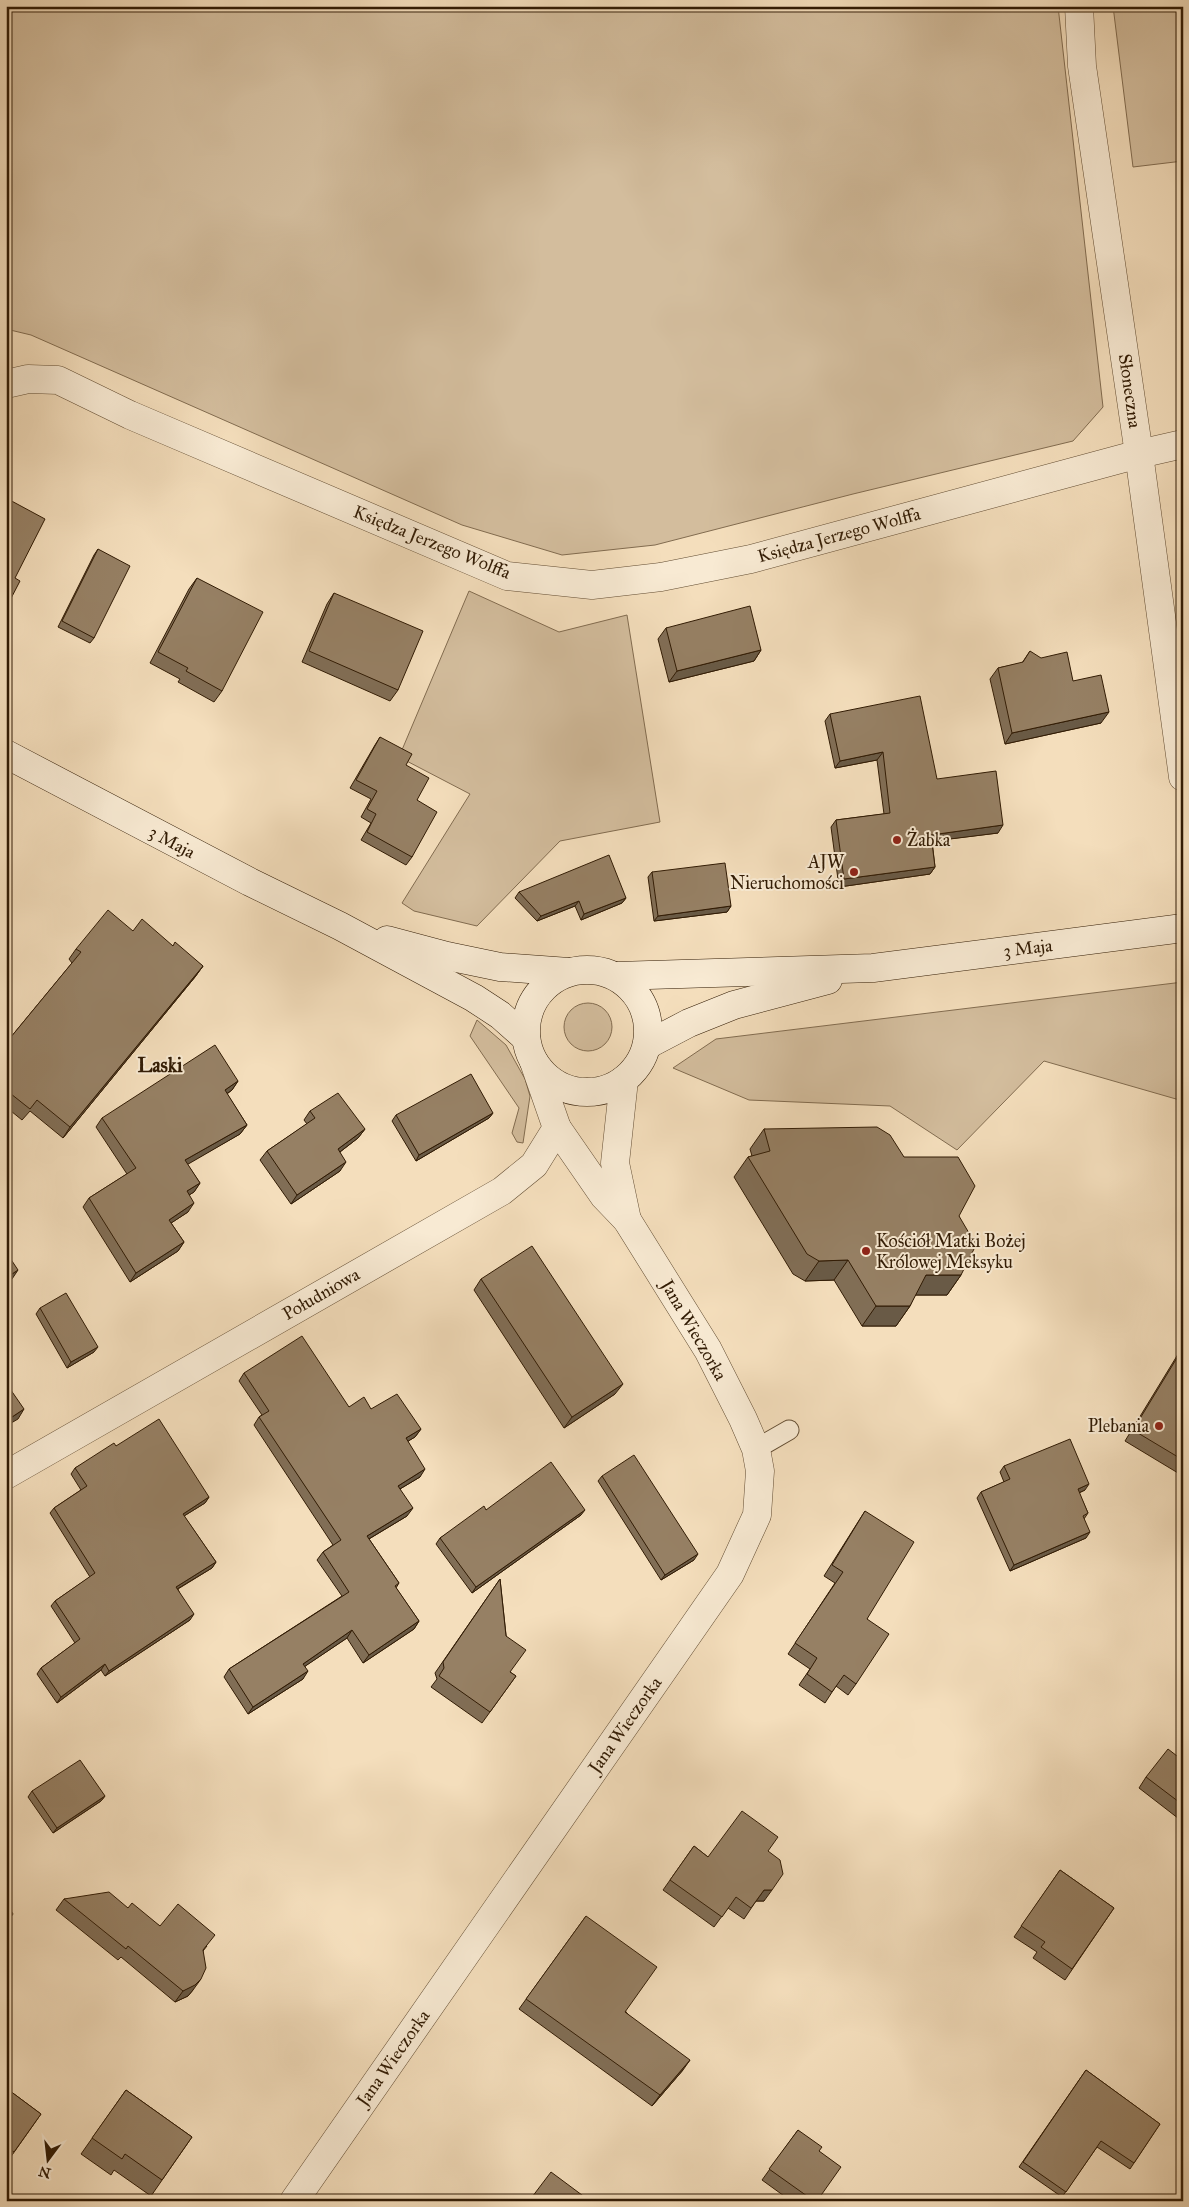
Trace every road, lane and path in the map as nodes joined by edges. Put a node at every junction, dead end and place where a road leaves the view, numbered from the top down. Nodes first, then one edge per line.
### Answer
1 (1079, 6) edge
2 (6, 384) edge
3 (1183, 444) edge
4 (1139, 454) junction
5 (6, 754) edge
6 (1183, 777) edge
7 (340, 926) junction
8 (1183, 928) edge
9 (873, 968) junction
10 (570, 972) junction
11 (616, 976) junction
12 (646, 1045) junction
13 (530, 1050) junction
14 (624, 1080) junction
15 (557, 1128) junction
16 (627, 1220) junction
17 (789, 1430) dead end
18 (756, 1449) junction
19 (6, 1475) edge
20 (294, 2201) edge

1 - 4 street, Słoneczna
2 - 4 street, Księdza Jerzego Wolffa
3 - 4 street, Księdza Jerzego Wolffa
4 - 6 street, Słoneczna
5 - 7 street, 3 Maja
7 - 10 street, 3 Maja
7 - 13 street, 3 Maja
8 - 9 street, 3 Maja
9 - 11 street, 3 Maja
9 - 12 street, 3 Maja
10 - 11 street
10 - 13 street
11 - 12 street
12 - 14 street
13 - 14 street
13 - 15 street
14 - 16 street, Jana Wieczorka
15 - 16 street, Jana Wieczorka
15 - 19 street, Południowa
16 - 18 street, Jana Wieczorka
17 - 18 lane
18 - 20 street, Jana Wieczorka

